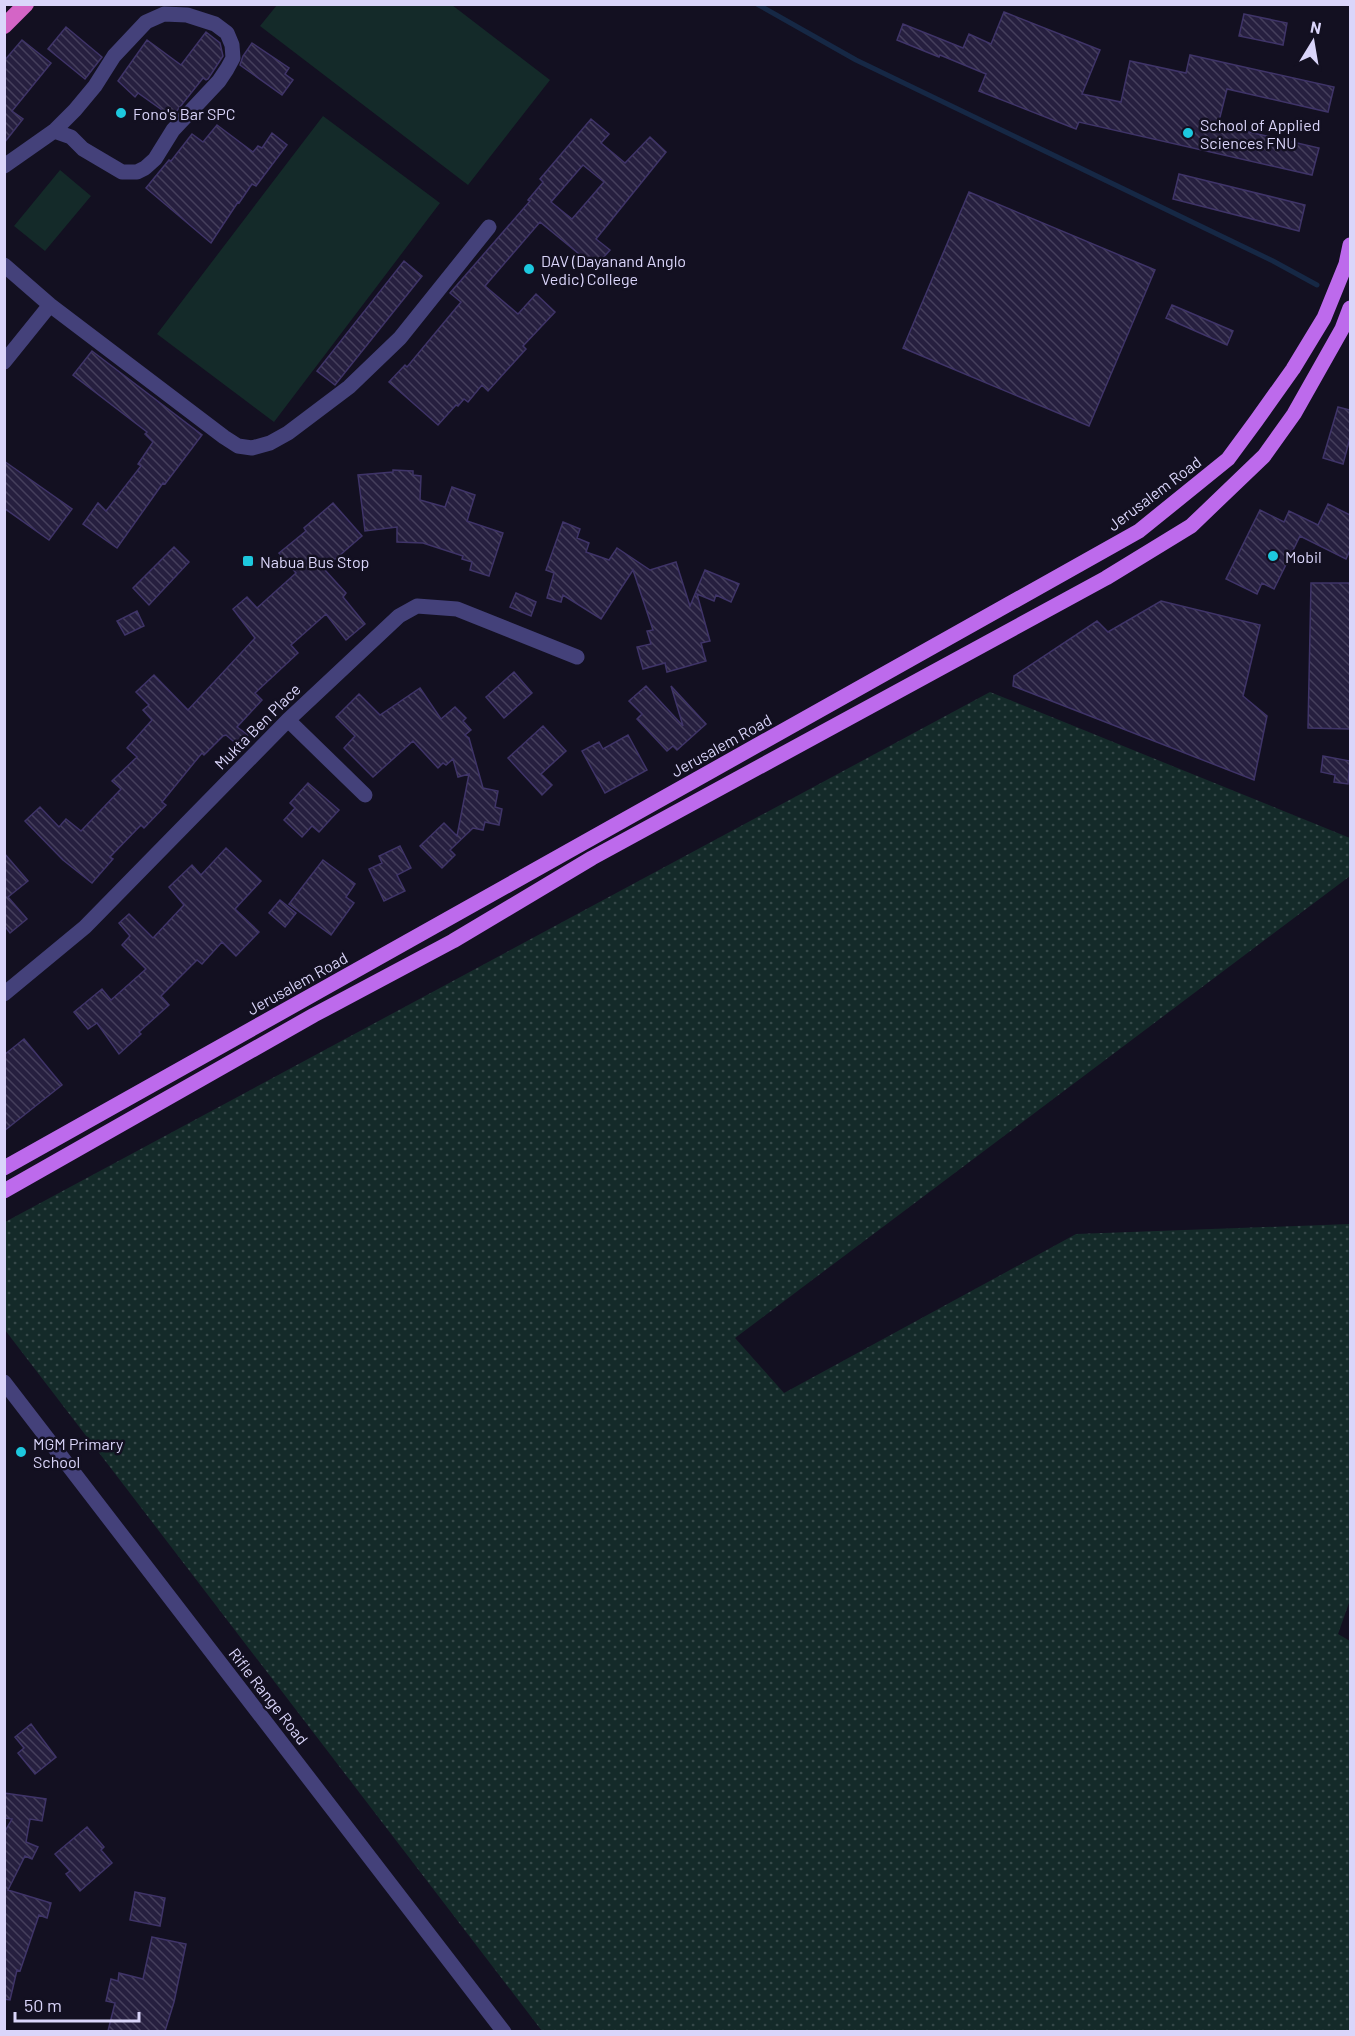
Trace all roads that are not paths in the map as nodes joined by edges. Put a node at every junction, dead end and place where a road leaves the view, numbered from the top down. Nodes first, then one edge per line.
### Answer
1 (26, 4) edge
2 (4, 26) edge
3 (54, 131) junction
4 (4, 166) edge
5 (489, 227) dead end
6 (1350, 245) edge
7 (4, 265) edge
8 (50, 305) junction
9 (1350, 308) edge
10 (4, 362) edge
11 (577, 657) dead end
12 (288, 720) junction
13 (365, 795) dead end
14 (4, 994) edge
15 (4, 1168) edge
16 (4, 1191) edge
17 (4, 1382) edge
18 (504, 2031) edge

1 - 2 highway
3 - 3 street
3 - 4 street
5 - 8 street
6 - 15 main road, Jerusalem Road
7 - 8 street
8 - 10 street
9 - 16 main road
11 - 12 street, Mukta Ben Place
12 - 13 street
12 - 14 street, Mukta Ben Place
17 - 18 street, Rifle Range Road

